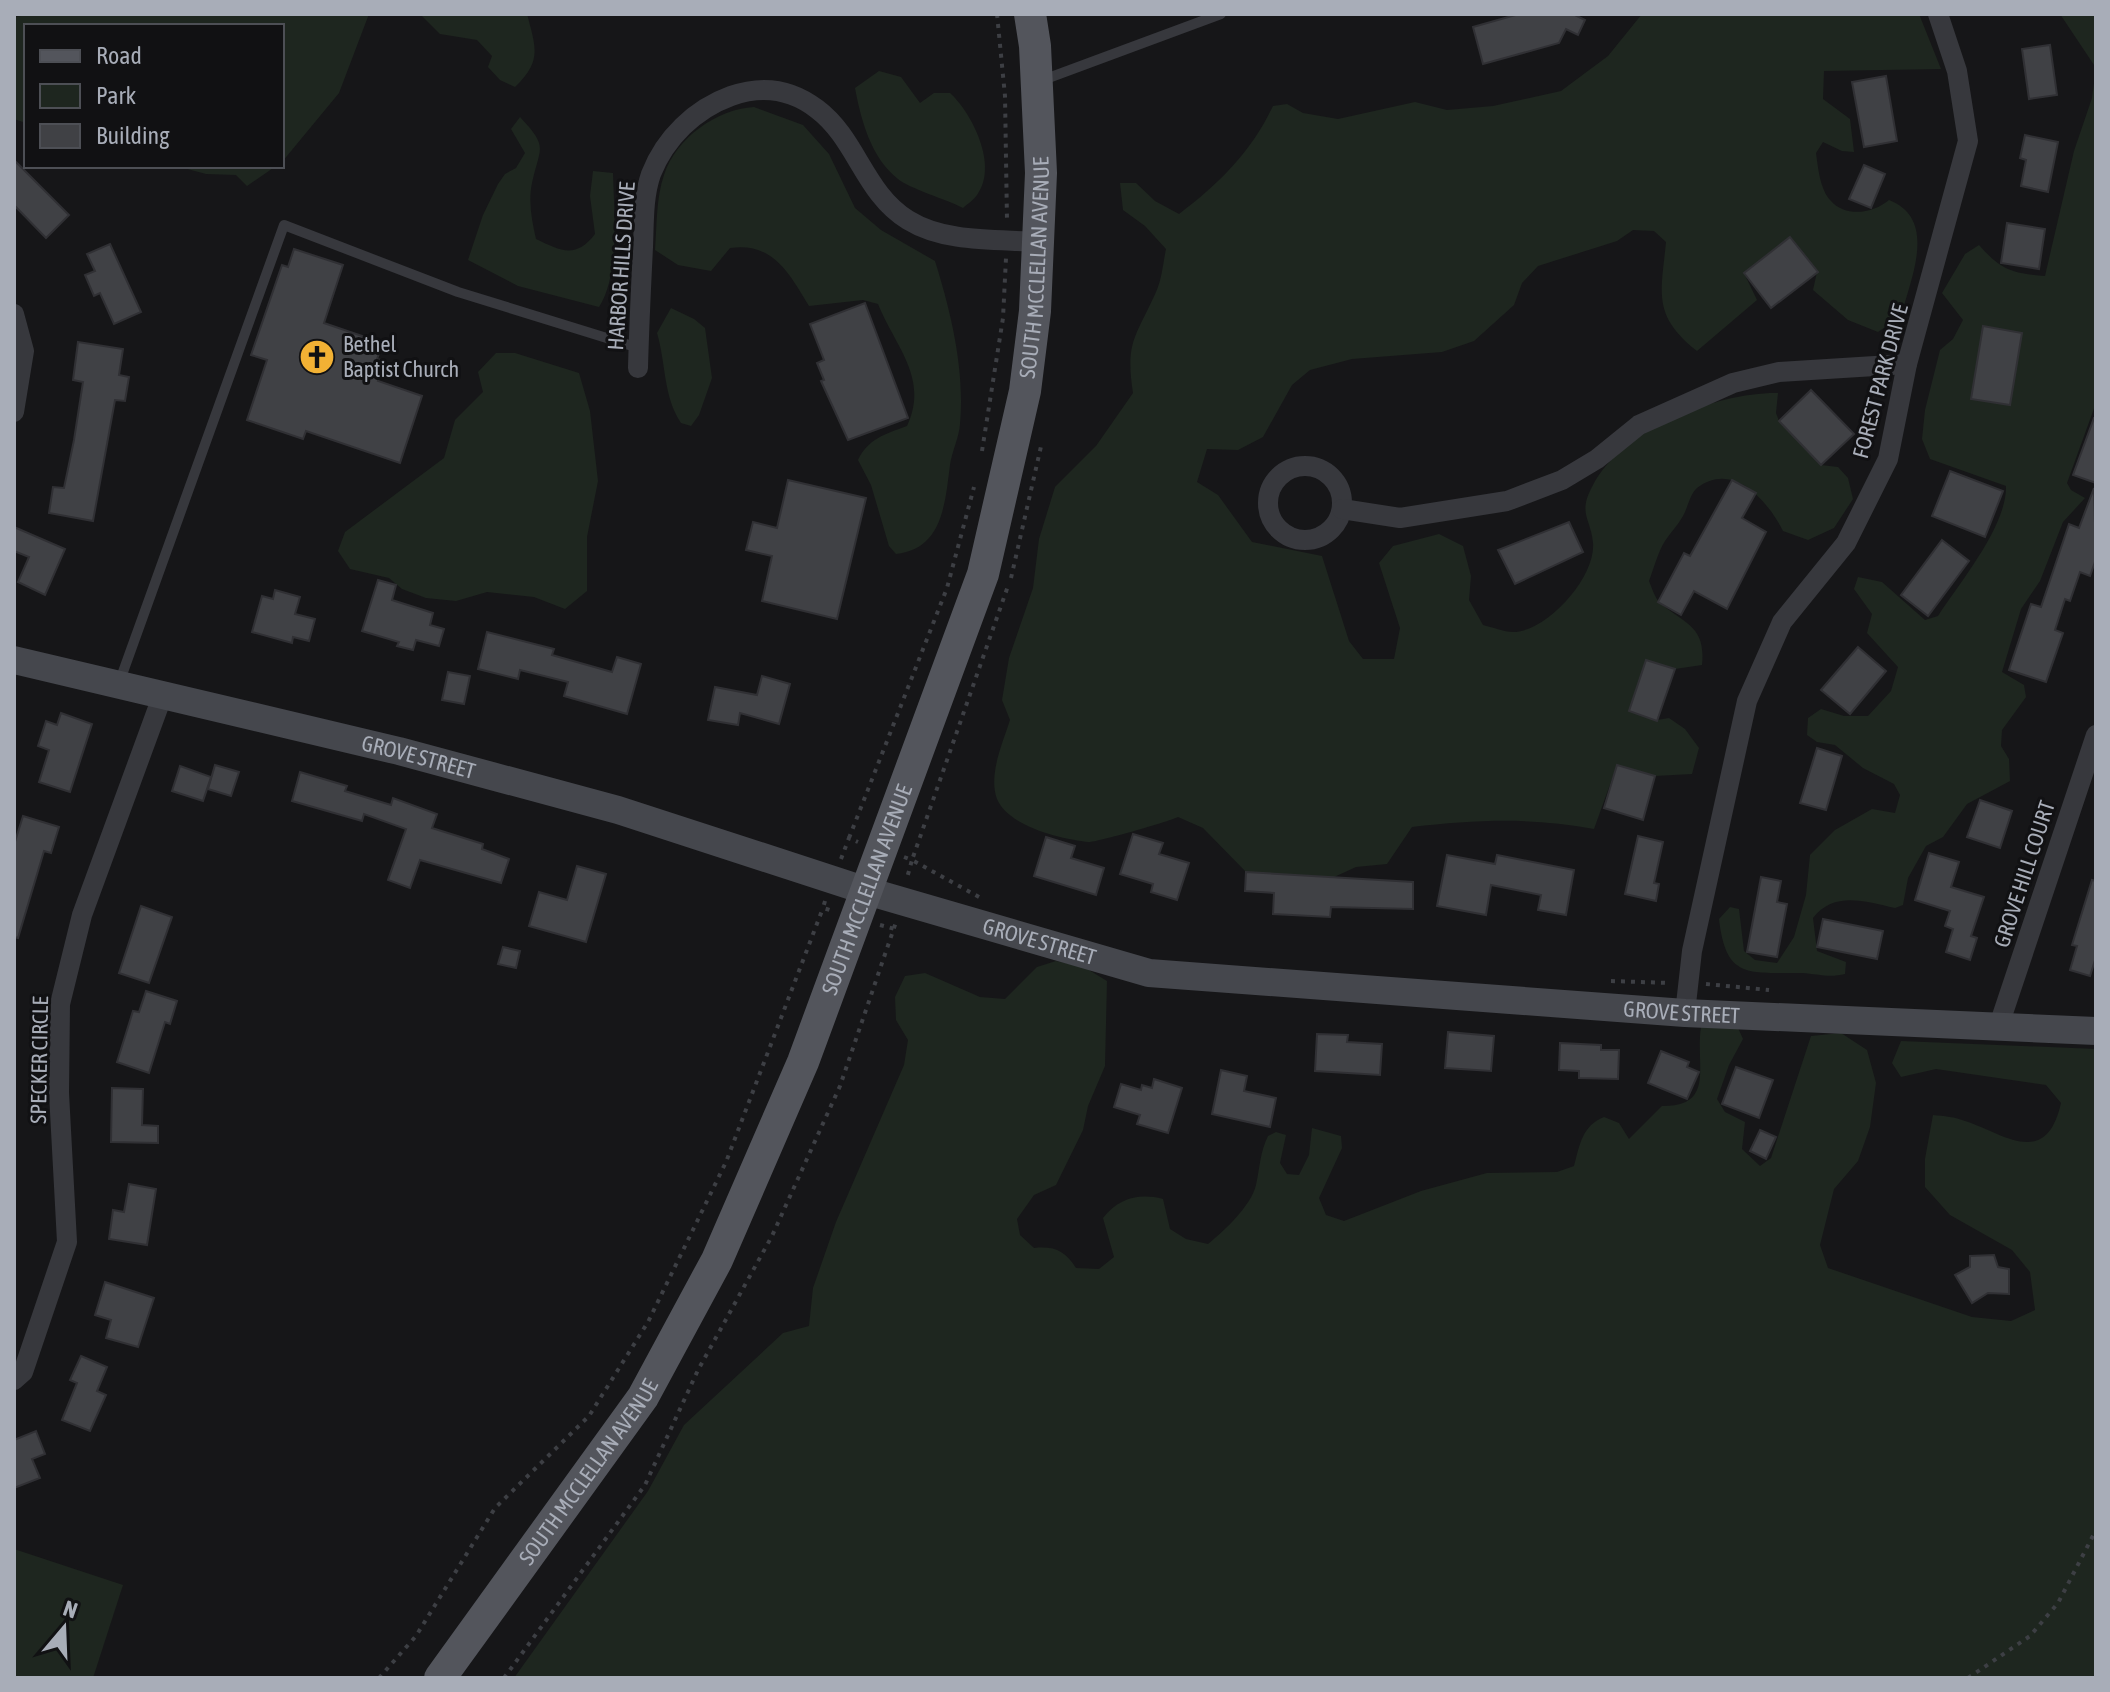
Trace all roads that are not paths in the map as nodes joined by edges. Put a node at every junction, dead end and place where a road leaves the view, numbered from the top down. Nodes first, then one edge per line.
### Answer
1 (1030, 14) edge
2 (1221, 14) edge
3 (1938, 14) edge
4 (1037, 82) junction
5 (1039, 242) junction
6 (14, 314) edge
7 (638, 358) joint
8 (1907, 364) junction
9 (14, 412) edge
10 (1342, 509) dead end
11 (14, 660) edge
12 (118, 686) junction
13 (162, 697) junction
14 (2096, 735) edge
15 (867, 891) junction
16 (1685, 1013) junction
17 (1998, 1028) junction
18 (2096, 1031) edge
19 (14, 1380) edge
20 (440, 1678) edge

1 - 4 main road, SOUTH MCCLELLAN AVENUE
2 - 4 lane
3 - 8 street, FOREST PARK DRIVE
4 - 5 main road, SOUTH MCCLELLAN AVENUE
5 - 7 street, HARBOR HILLS DRIVE
5 - 15 main road, SOUTH MCCLELLAN AVENUE
6 - 9 street
7 - 12 lane
8 - 10 street
8 - 16 street, FOREST PARK DRIVE
11 - 12 main road, GROVE STREET
12 - 13 main road, GROVE STREET
13 - 15 main road, GROVE STREET
13 - 19 street, SPECKER CIRCLE
14 - 17 street, GROVE HILL COURT
15 - 16 main road, GROVE STREET
15 - 20 main road, SOUTH MCCLELLAN AVENUE
16 - 17 main road, GROVE STREET
17 - 18 main road, GROVE STREET

